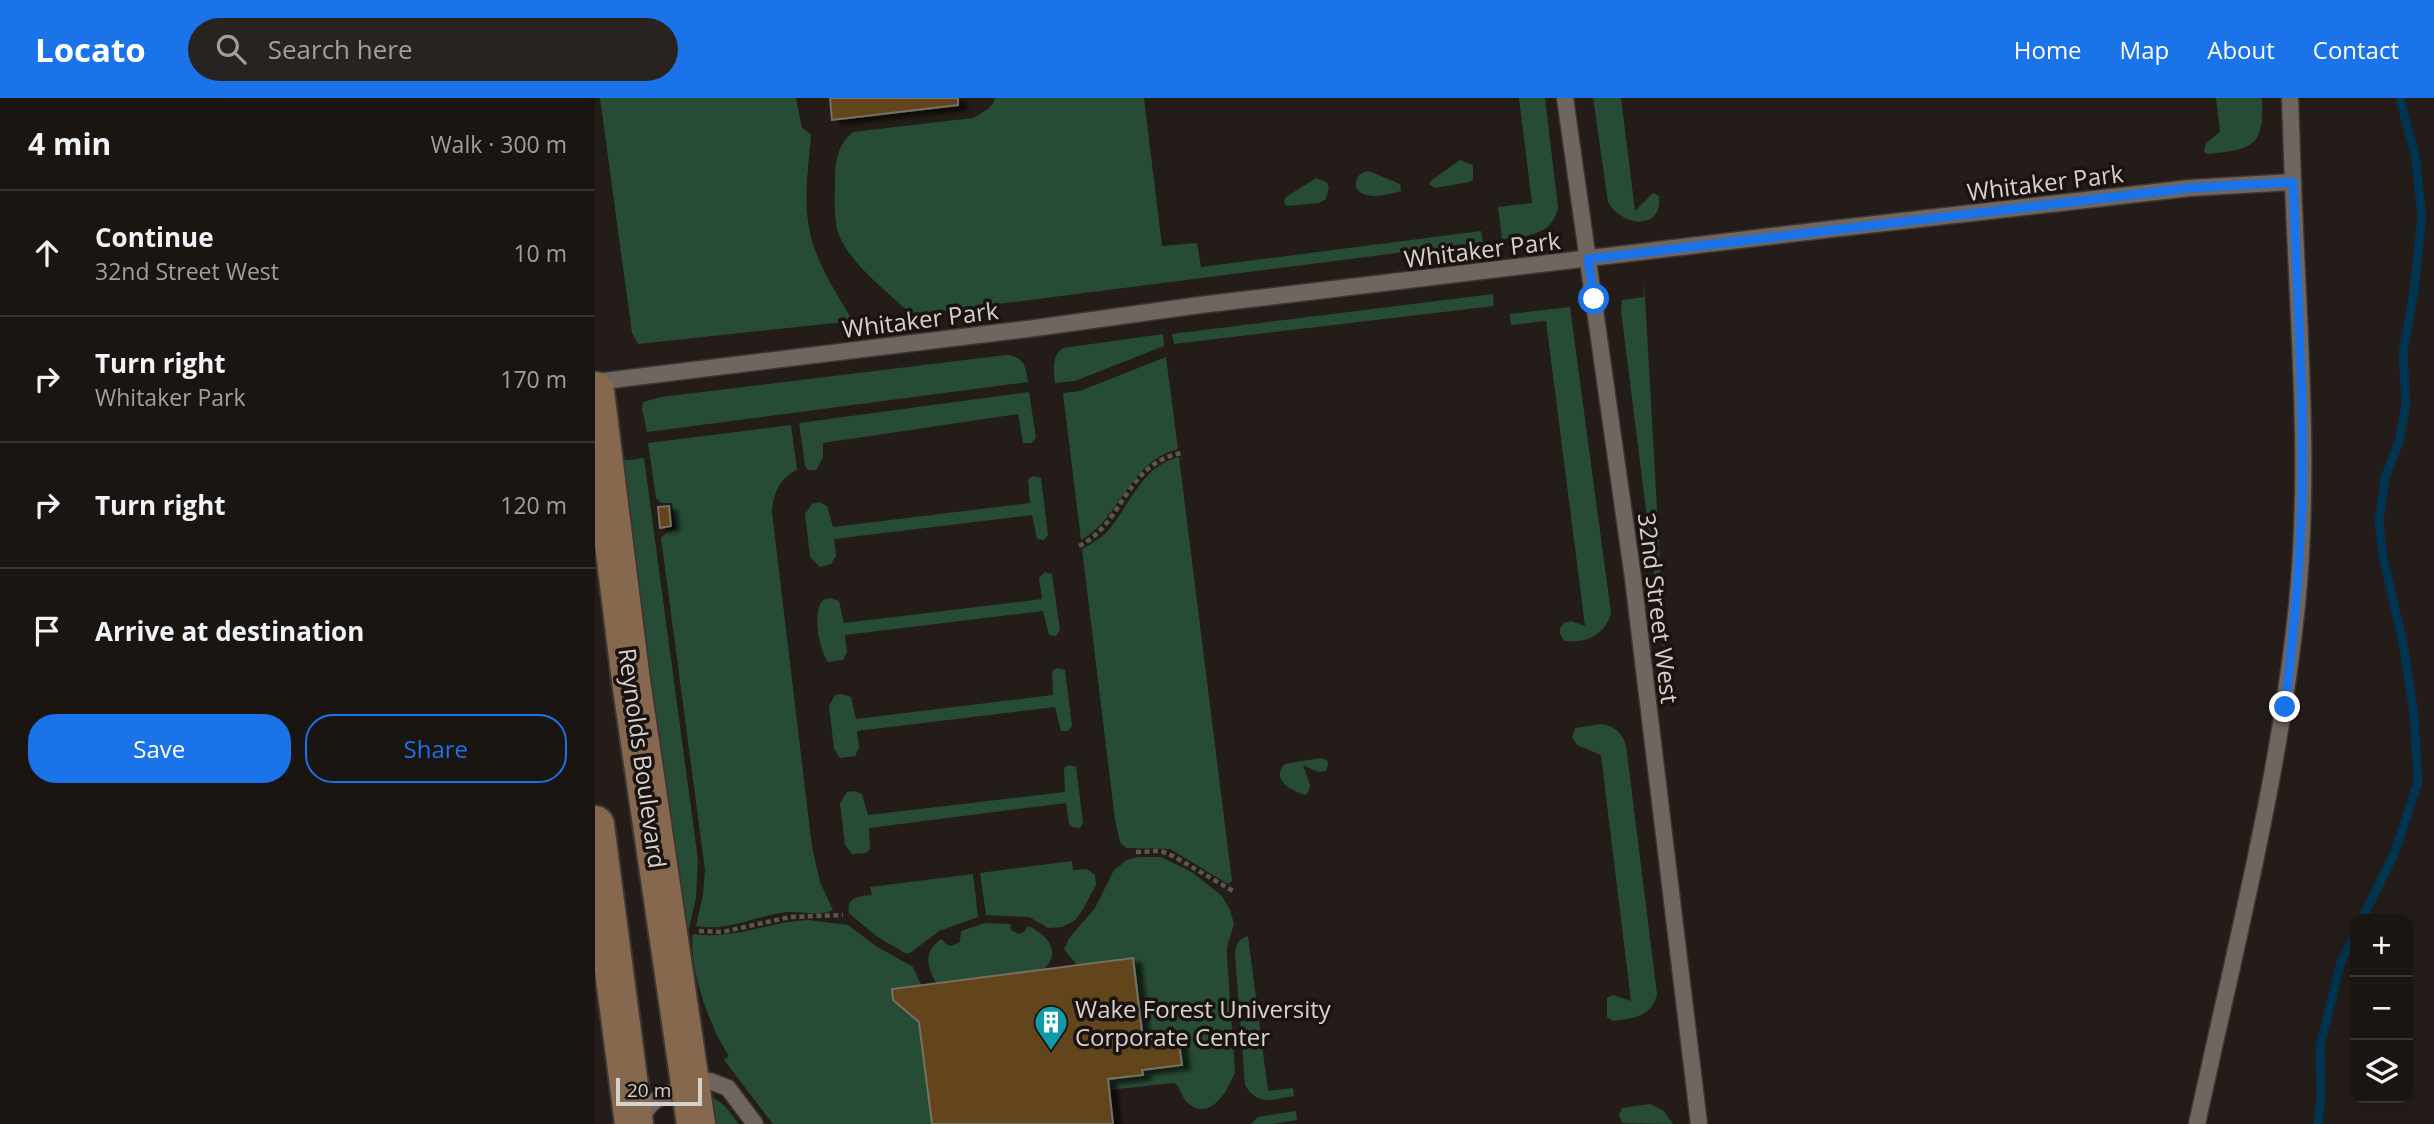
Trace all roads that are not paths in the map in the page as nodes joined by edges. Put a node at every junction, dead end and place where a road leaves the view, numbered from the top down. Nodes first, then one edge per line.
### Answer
1 (1566, 98) edge
2 (2290, 98) edge
3 (2293, 182) junction
4 (1588, 259) junction
5 (595, 382) edge
6 (595, 391) edge
7 (595, 825) edge
8 (693, 1106) edge
9 (634, 1124) edge
10 (640, 1124) edge
11 (755, 1124) edge
12 (1699, 1124) edge
13 (2197, 1124) edge

1 - 4 lane, 32nd Street West
2 - 3 lane
3 - 4 lane, Whitaker Park
3 - 13 lane
4 - 5 lane, Whitaker Park
4 - 12 lane, 32nd Street West
6 - 8 main road, Reynolds Boulevard
7 - 9 main road
8 - 10 lane
8 - 11 lane

